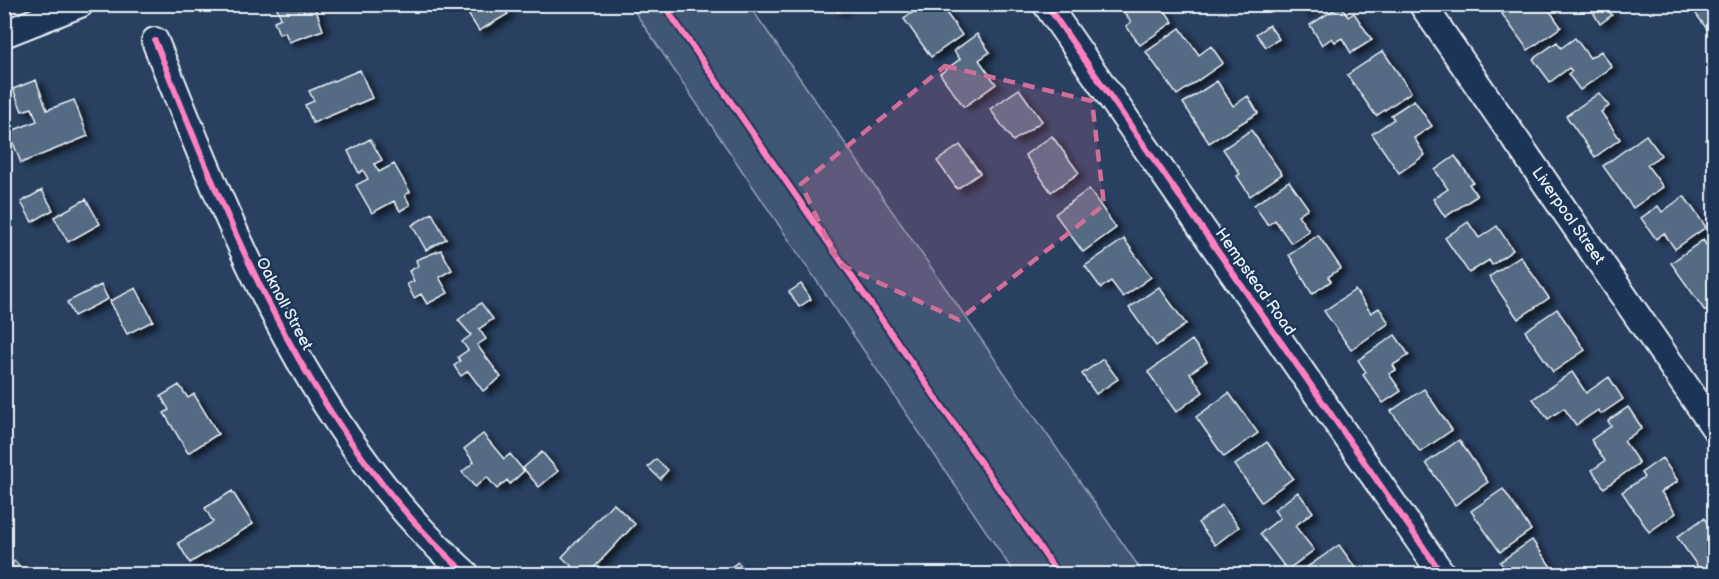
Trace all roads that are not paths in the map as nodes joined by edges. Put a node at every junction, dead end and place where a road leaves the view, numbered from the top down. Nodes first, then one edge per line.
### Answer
1 (80, 4) edge
2 (1046, 4) edge
3 (1422, 4) edge
4 (4, 34) edge
5 (155, 41) dead end
6 (1714, 427) edge
7 (466, 574) edge
8 (1442, 574) edge

1 - 4 street
2 - 8 street, Hempstead Road
3 - 6 street, Liverpool Street
5 - 7 street, Oaknoll Street

